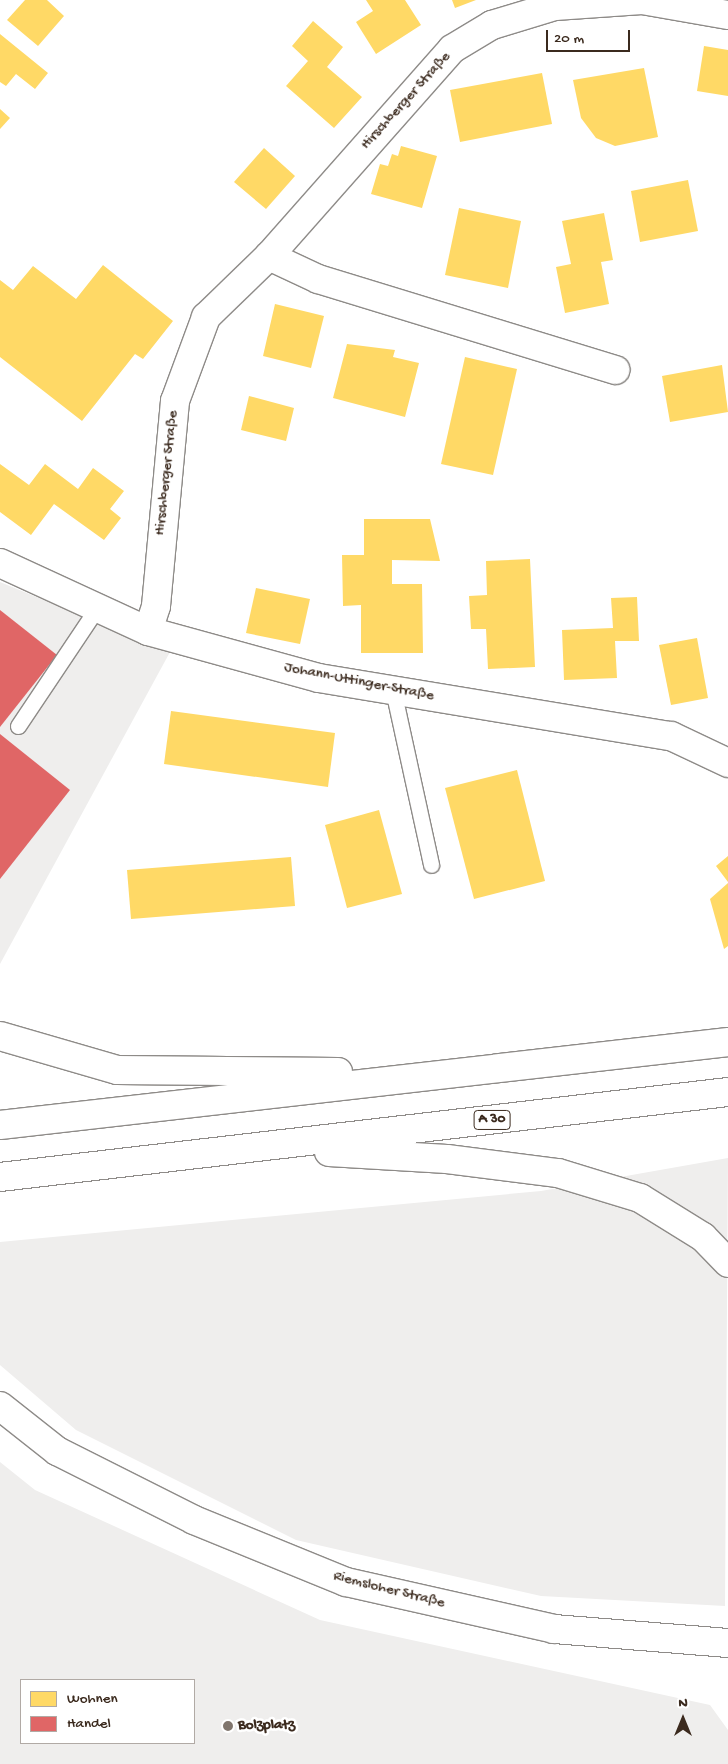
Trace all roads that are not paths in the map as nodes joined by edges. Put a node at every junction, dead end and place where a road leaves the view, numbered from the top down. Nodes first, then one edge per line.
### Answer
1 (728, 15) edge
2 (269, 256) junction
3 (615, 370) dead end
4 (0, 564) edge
5 (97, 608) junction
6 (148, 631) junction
7 (393, 690) junction
8 (18, 726) dead end
9 (728, 763) edge
10 (431, 865) dead end
11 (0, 1036) edge
12 (728, 1042) edge
13 (462, 1073) junction
14 (728, 1092) edge
15 (0, 1125) edge
16 (256, 1148) junction
17 (0, 1177) edge
18 (728, 1263) edge
19 (0, 1406) edge
20 (728, 1644) edge

1 - 2 main road, Hirschberger Straße
2 - 3 main road
2 - 6 main road, Hirschberger Straße
4 - 5 main road, Johann-Uttinger-Straße
5 - 6 main road, Johann-Uttinger-Straße
5 - 8 lane
6 - 7 main road, Johann-Uttinger-Straße
7 - 9 main road, Johann-Uttinger-Straße
7 - 10 lane
11 - 13 main road
12 - 13 main road
13 - 15 main road
14 - 16 main road, A 30
16 - 17 main road, A 30
16 - 18 main road
19 - 20 main road, Riemsloher Straße

